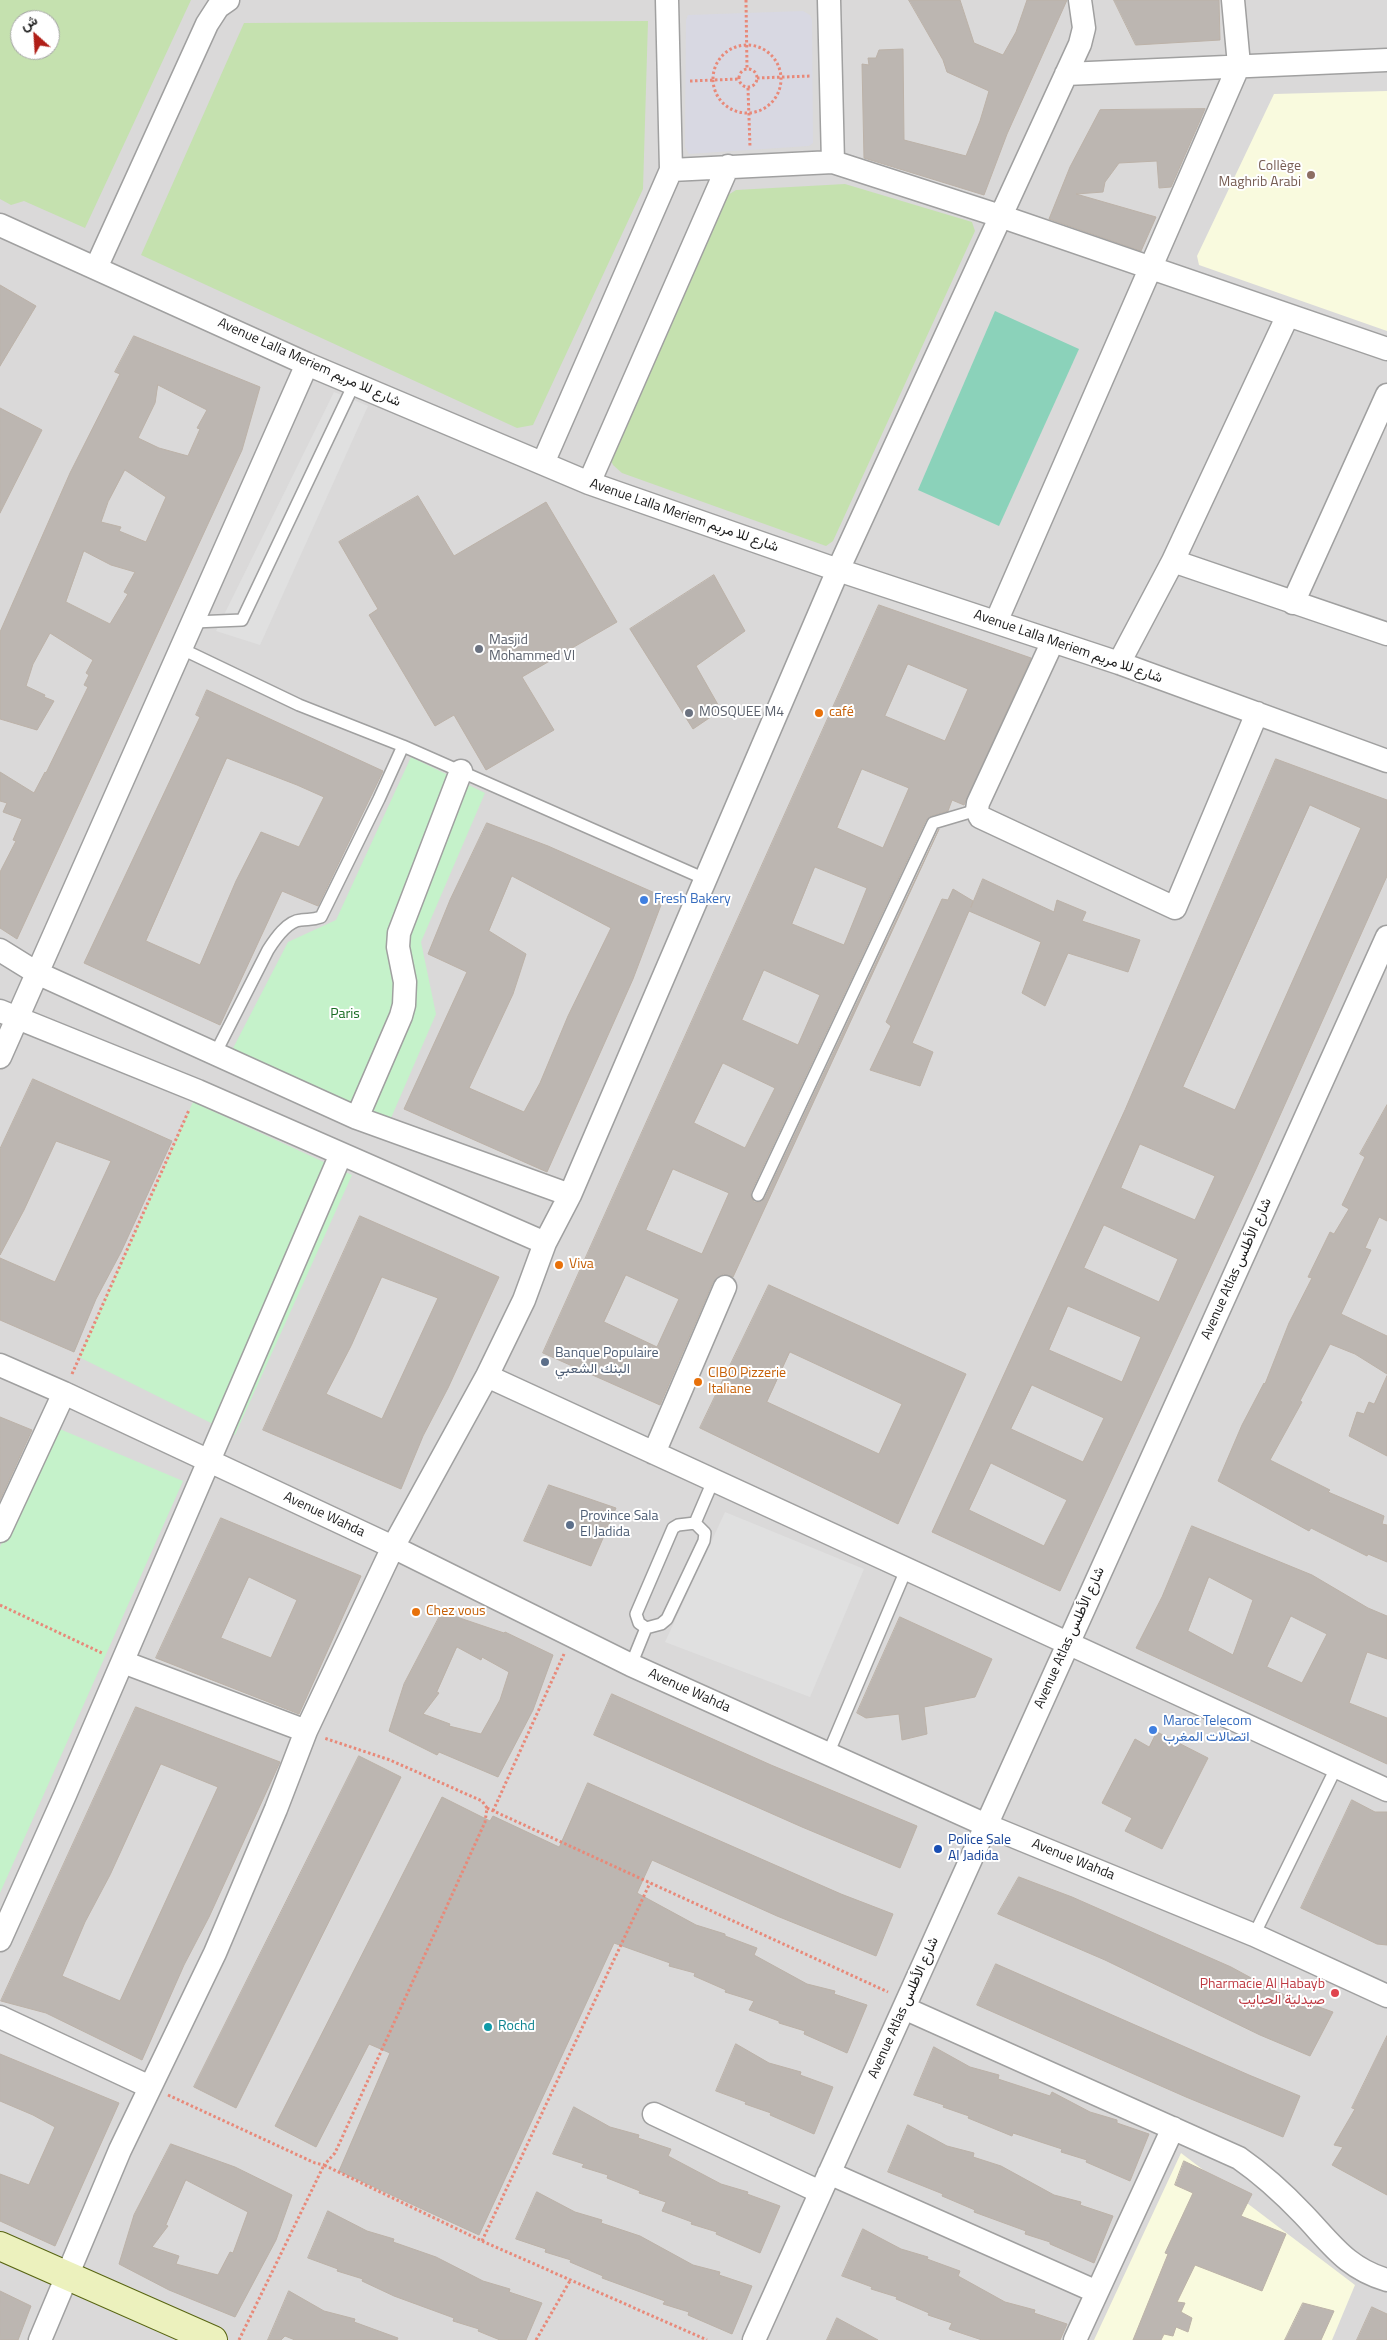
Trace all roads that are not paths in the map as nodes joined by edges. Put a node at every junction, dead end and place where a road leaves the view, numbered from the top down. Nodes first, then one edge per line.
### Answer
1 (228, 0) edge
2 (667, 0) edge
3 (829, 0) edge
4 (1080, 0) edge
5 (1233, 0) edge
6 (1387, 60) edge
7 (1239, 65) junction
8 (1066, 74) junction
9 (833, 162) junction
10 (728, 166) junction
11 (671, 170) junction
12 (1000, 216) junction
13 (0, 225) edge
14 (96, 268) junction
15 (1152, 268) junction
16 (1288, 315) junction
17 (1387, 349) edge
18 (307, 364) junction
19 (354, 384) junction
20 (1387, 395) edge
21 (544, 463) junction
22 (589, 483) junction
23 (1172, 561) junction
24 (838, 570) junction
25 (1293, 603) junction
26 (194, 622) junction
27 (996, 622) junction
28 (1387, 634) edge
29 (1053, 641) junction
30 (182, 649) junction
31 (1119, 663) junction
32 (1257, 713) junction
33 (403, 746) junction
34 (1387, 761) edge
35 (461, 771) junction
36 (977, 810) junction
37 (705, 879) junction
38 (1387, 937) edge
39 (0, 950) edge
40 (37, 973) junction
41 (1379, 974) edge
42 (9, 1015) edge
43 (215, 1054) junction
44 (0, 1057) edge
45 (357, 1118) junction
46 (340, 1154) junction
47 (570, 1195) junction
48 (758, 1195) dead end
49 (544, 1243) junction
50 (725, 1287) dead end
51 (0, 1365) edge
52 (487, 1376) junction
53 (64, 1392) junction
54 (654, 1453) junction
55 (210, 1461) junction
56 (713, 1481) junction
57 (695, 1523) junction
58 (0, 1530) edge
59 (393, 1547) junction
60 (906, 1570) junction
61 (646, 1628) junction
62 (1068, 1644) junction
63 (123, 1662) junction
64 (631, 1666) junction
65 (306, 1731) junction
66 (828, 1754) junction
67 (1337, 1766) junction
68 (1387, 1790) edge
69 (986, 1825) junction
70 (1254, 1934) junction
71 (0, 1940) edge
72 (1387, 1996) edge
73 (905, 2005) junction
74 (0, 2017) edge
75 (150, 2087) junction
76 (654, 2114) dead end
77 (1172, 2128) junction
78 (825, 2182) junction
79 (0, 2246) edge
80 (68, 2274) junction
81 (1387, 2280) edge
82 (1097, 2292) junction
83 (40, 2340) edge
84 (213, 2340) edge
85 (754, 2340) edge
86 (1075, 2340) edge

1 - 14 street
2 - 11 street
3 - 9 street
4 - 8 street
5 - 7 street
6 - 7 street
7 - 8 street
7 - 15 street
8 - 12 street
9 - 10 street
9 - 12 street
10 - 11 street
10 - 22 street
11 - 21 street
12 - 15 street
12 - 24 street
13 - 14 street, Avenue Lalla Meriem شارع للا مريم
14 - 18 street, Avenue Lalla Meriem شارع للا مريم
15 - 16 street
15 - 27 street
16 - 17 street
16 - 23 street
18 - 19 street, Avenue Lalla Meriem شارع للا مريم
18 - 26 street
19 - 21 street, Avenue Lalla Meriem شارع للا مريم
19 - 26 lane
20 - 25 street
21 - 22 street, Avenue Lalla Meriem شارع للا مريم
22 - 24 street, Avenue Lalla Meriem شارع للا مريم
23 - 25 street
23 - 31 street
24 - 27 street, Avenue Lalla Meriem شارع للا مريم
24 - 37 street
25 - 28 street
26 - 30 street
27 - 29 street, Avenue Lalla Meriem شارع للا مريم
29 - 31 street, Avenue Lalla Meriem شارع للا مريم
29 - 36 street
30 - 33 lane
30 - 40 street
31 - 32 street, Avenue Lalla Meriem شارع للا مريم
32 - 34 street, Avenue Lalla Meriem شارع للا مريم
32 - 36 street
33 - 35 lane
33 - 43 lane
35 - 37 lane
35 - 45 street
36 - 48 lane
37 - 47 street
38 - 41 street, Avenue Atlas شارع الأطلس
39 - 40 street
40 - 42 street
40 - 43 street
41 - 62 street, Avenue Atlas شارع الأطلس
42 - 44 street
42 - 46 street
43 - 45 street
45 - 47 street
46 - 49 street
46 - 55 street
47 - 49 street
49 - 52 street
50 - 54 street
51 - 53 street, Avenue Wahda
52 - 54 street
52 - 59 street
53 - 55 street, Avenue Wahda
53 - 58 street
54 - 56 street
55 - 59 street, Avenue Wahda
55 - 63 street
56 - 57 lane
56 - 60 street
57 - 61 lane
57 - 61 lane
59 - 64 street, Avenue Wahda
59 - 65 street
60 - 62 street
60 - 66 lane
61 - 64 lane
62 - 67 street
62 - 69 street, Avenue Atlas شارع الأطلس
63 - 65 street
63 - 71 street
64 - 66 street, Avenue Wahda
65 - 75 street
66 - 69 street, Avenue Wahda
67 - 68 street
67 - 70 lane
69 - 70 street, Avenue Wahda
69 - 73 street, Avenue Atlas شارع الأطلس
70 - 72 street, Avenue Wahda
73 - 77 street
73 - 78 street, Avenue Atlas شارع الأطلس
74 - 75 street
75 - 80 street
76 - 78 street
77 - 81 street
77 - 82 street
78 - 82 street
78 - 85 street, Avenue Atlas شارع الأطلس
79 - 80 street
80 - 83 street
80 - 84 street
82 - 86 street

